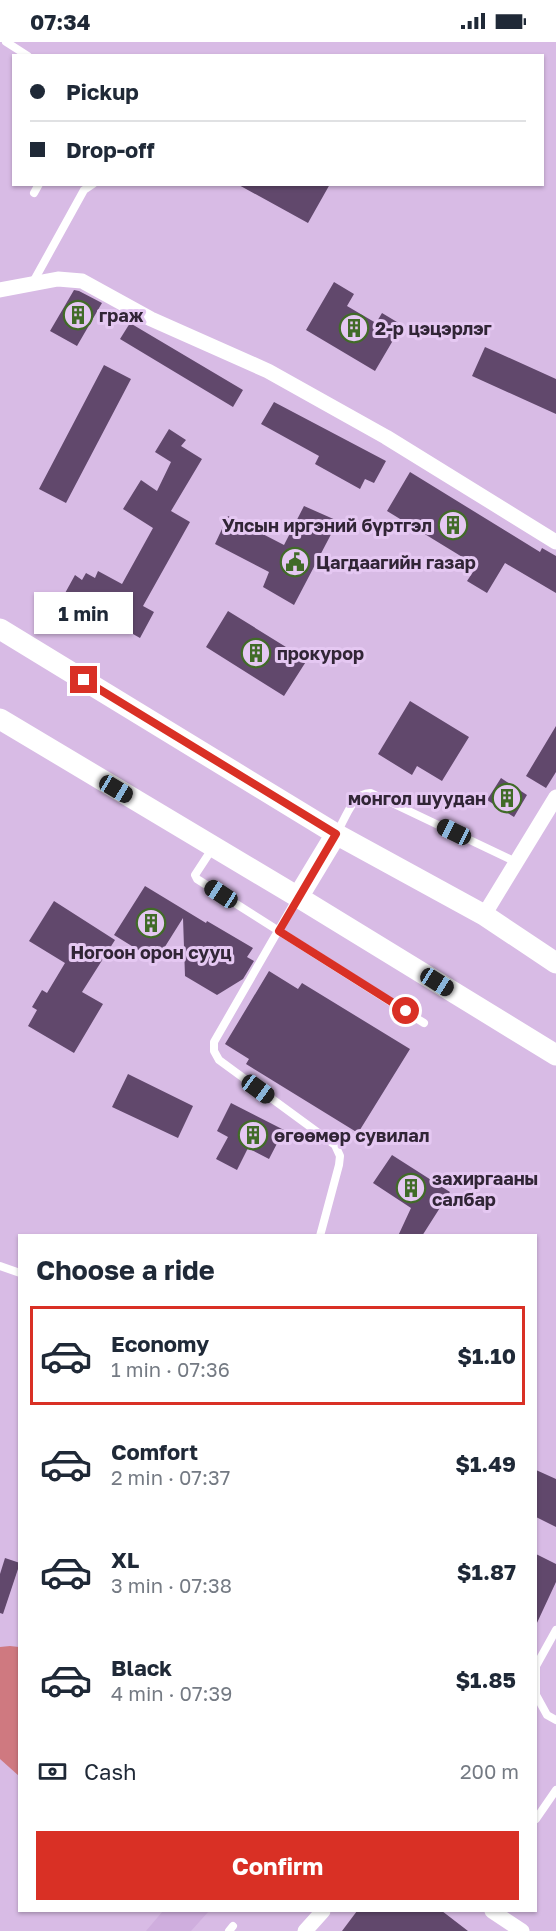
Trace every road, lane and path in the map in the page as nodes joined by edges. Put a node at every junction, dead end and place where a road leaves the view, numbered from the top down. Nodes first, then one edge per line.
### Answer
1 (6, 42) edge
2 (25, 54) edge
3 (38, 186) edge
4 (90, 186) edge
5 (34, 193) dead end
6 (32, 284) junction
7 (0, 290) edge
8 (556, 542) edge
9 (0, 629) edge
10 (0, 719) edge
11 (556, 797) edge
12 (336, 834) junction
13 (213, 847) junction
14 (516, 862) junction
15 (298, 897) junction
16 (484, 915) junction
17 (279, 931) junction
18 (556, 963) edge
19 (424, 1023) dead end
20 (556, 1055) edge
21 (321, 1234) edge
22 (0, 1266) edge
23 (18, 1273) edge
24 (556, 1630) edge
25 (537, 1666) edge
26 (537, 1697) edge
27 (556, 1720) edge
28 (556, 1790) edge
29 (537, 1818) edge
30 (322, 1912) edge
31 (494, 1912) edge
32 (305, 1931) edge
33 (522, 1931) edge

1 - 2 lane
3 - 5 lane
4 - 6 lane
6 - 7 street
6 - 8 street
9 - 12 main road
10 - 13 main road
11 - 14 street
12 - 14 lane
12 - 15 main road
12 - 16 main road
13 - 15 main road
13 - 17 lane
14 - 16 street
15 - 17 lane
15 - 20 main road
16 - 18 main road
17 - 19 lane
17 - 21 lane
22 - 23 lane
24 - 25 lane
26 - 27 lane
28 - 29 lane
30 - 32 street
31 - 33 street

